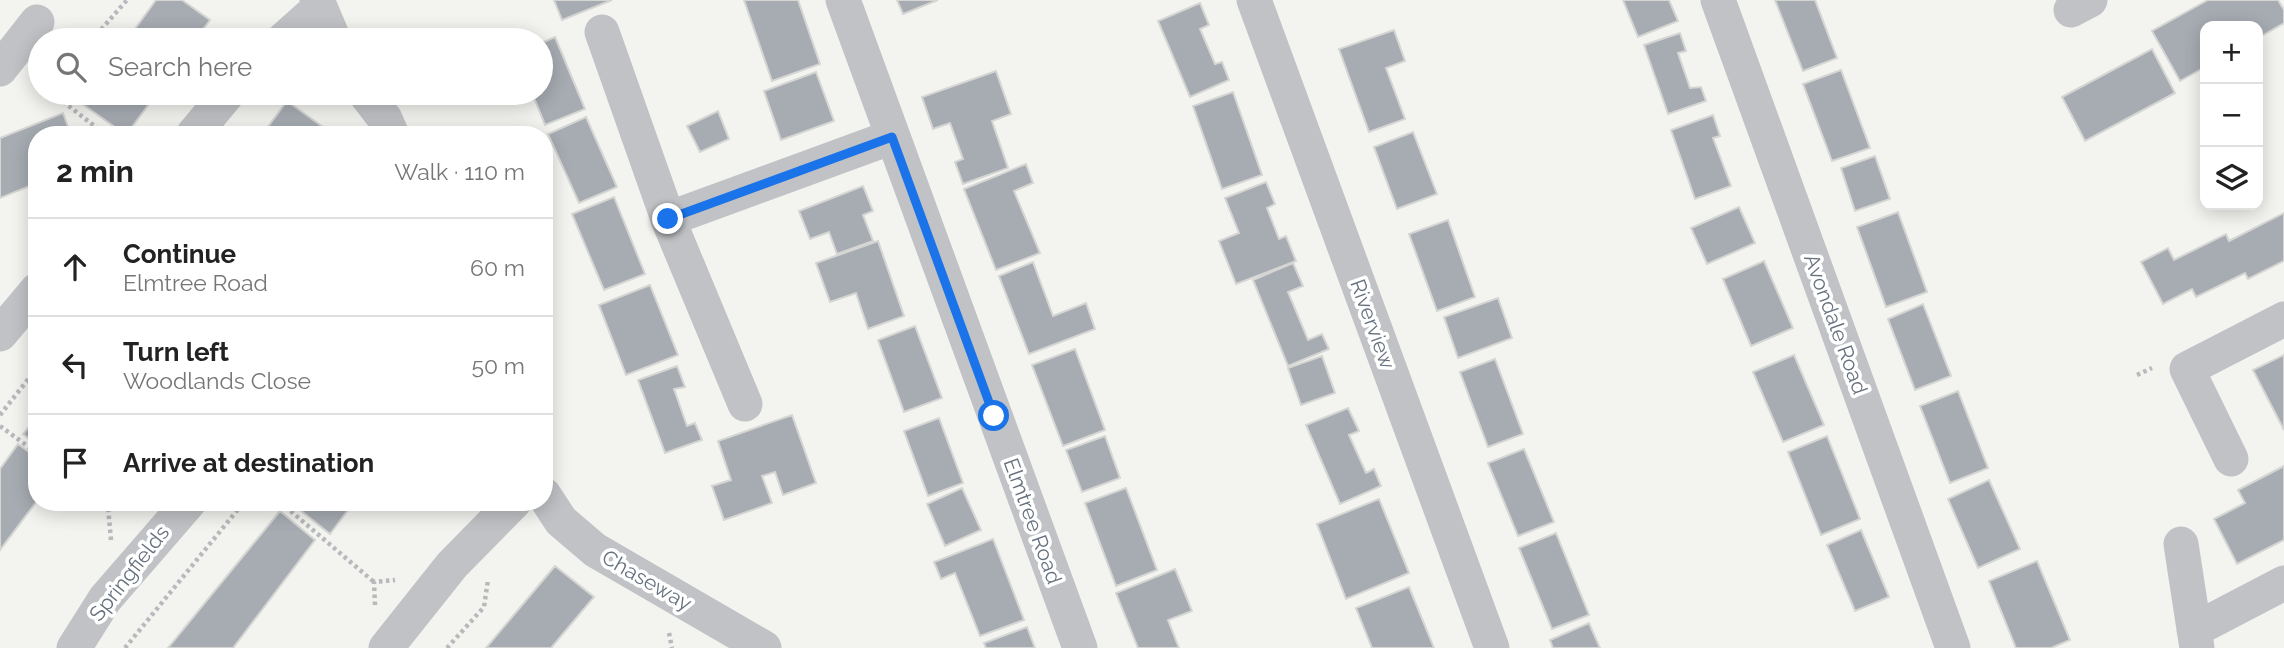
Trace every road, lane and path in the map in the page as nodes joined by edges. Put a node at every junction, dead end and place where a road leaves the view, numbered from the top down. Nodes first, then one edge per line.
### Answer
1 (127, 0) edge
2 (843, 0) edge
3 (1254, 0) edge
4 (1718, 0) edge
5 (319, 4) edge
6 (37, 23) dead end
7 (33, 28) edge
8 (102, 28) edge
9 (295, 28) edge
10 (329, 28) edge
11 (603, 32) dead end
12 (28, 34) edge
13 (0, 69) edge
14 (67, 105) edge
15 (218, 105) edge
16 (374, 105) edge
17 (94, 126) edge
18 (200, 126) edge
19 (387, 126) edge
20 (892, 137) junction
21 (668, 219) junction
22 (28, 301) edge
23 (2284, 319) edge
24 (0, 334) edge
25 (28, 379) edge
26 (745, 404) dead end
27 (0, 415) edge
28 (0, 426) edge
29 (28, 446) edge
30 (2231, 458) dead end
31 (553, 509) edge
32 (180, 511) edge
33 (237, 511) edge
34 (291, 511) edge
35 (505, 511) edge
36 (2181, 544) dead end
37 (488, 576) dead end
38 (374, 582) dead end
39 (2284, 583) edge
40 (666, 627) dead end
41 (716, 636) edge
42 (2195, 639) edge
43 (74, 648) edge
44 (125, 648) edge
45 (386, 648) edge
46 (447, 648) edge
47 (672, 648) edge
48 (764, 648) edge
49 (1080, 648) edge
50 (1492, 648) edge
51 (1954, 648) edge

1 - 8 path
2 - 20 street, Elmtree Road
3 - 50 street, Riverview
4 - 51 street, Avondale Road
5 - 9 street
5 - 10 street
6 - 7 street
11 - 21 street
12 - 13 street
14 - 17 path
15 - 18 street
16 - 19 street
20 - 21 street
20 - 49 street, Elmtree Road
21 - 26 street
22 - 24 street
23 - 30 street
25 - 27 path
28 - 29 path
31 - 41 street, Chaseway
32 - 43 street, Springfields
33 - 44 path
34 - 38 path
35 - 45 street
36 - 42 street
37 - 46 path
39 - 42 street
40 - 47 path
41 - 48 street, Chaseway

